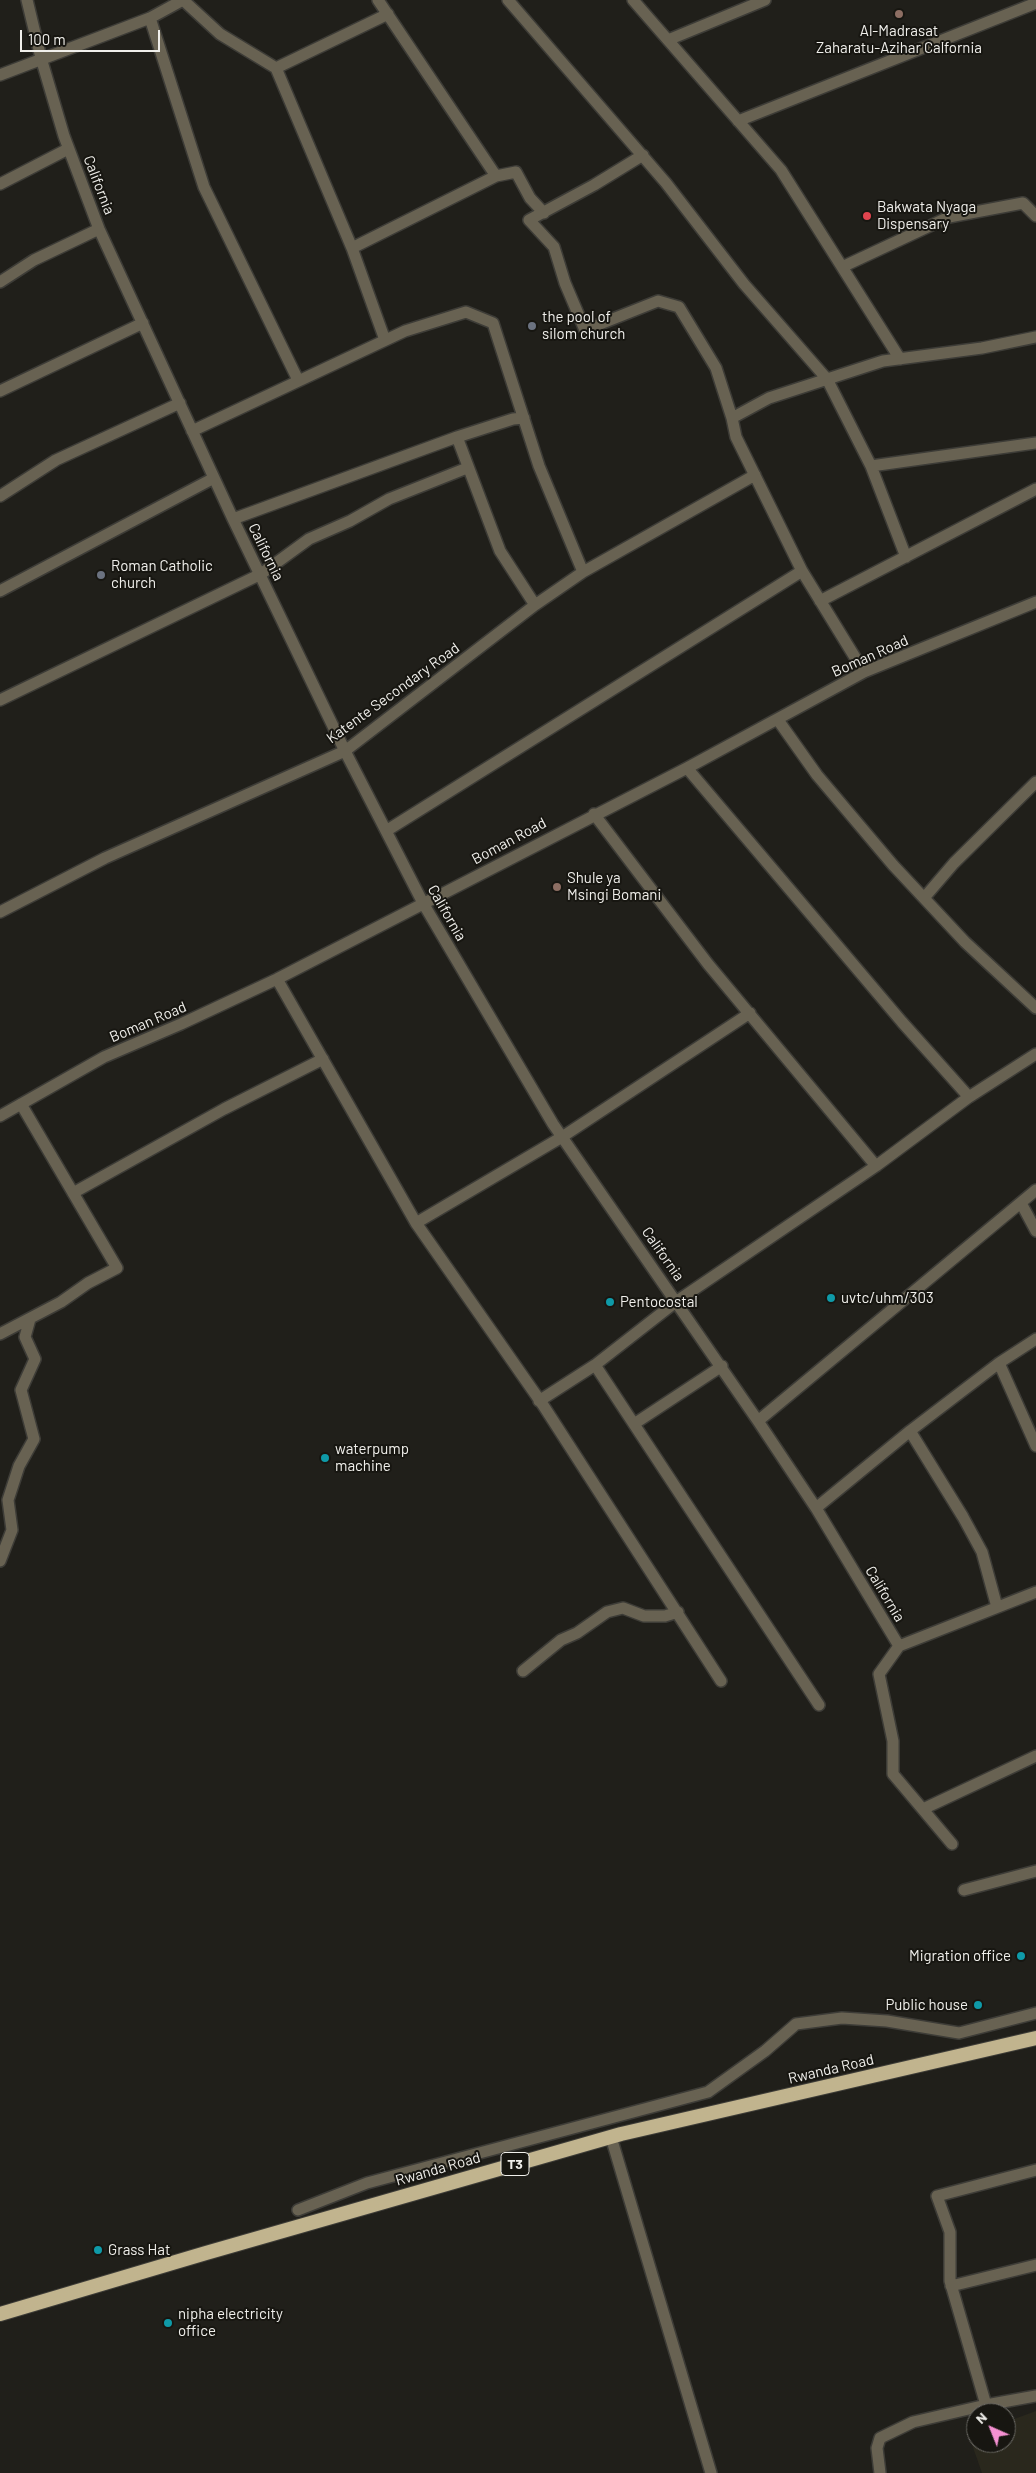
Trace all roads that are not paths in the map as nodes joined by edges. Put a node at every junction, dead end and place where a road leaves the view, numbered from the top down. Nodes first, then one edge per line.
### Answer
1 (27, 0) edge
2 (183, 0) edge
3 (378, 0) edge
4 (508, 0) edge
5 (633, 0) edge
6 (765, 0) edge
7 (1036, 3) edge
8 (388, 14) junction
9 (150, 18) junction
10 (668, 40) junction
11 (41, 58) junction
12 (276, 68) junction
13 (0, 75) edge
14 (738, 121) junction
15 (68, 149) junction
16 (642, 155) junction
17 (496, 176) junction
18 (0, 184) edge
19 (544, 213) junction
20 (1036, 216) edge
21 (100, 228) junction
22 (352, 248) junction
23 (842, 267) junction
24 (0, 282) edge
25 (143, 322) junction
26 (1036, 337) edge
27 (385, 340) junction
28 (900, 358) junction
29 (827, 379) junction
30 (298, 380) junction
31 (0, 391) edge
32 (180, 403) junction
33 (524, 418) junction
34 (732, 418) junction
35 (192, 431) junction
36 (457, 437) junction
37 (1036, 443) edge
38 (870, 466) junction
39 (467, 468) junction
40 (756, 474) junction
41 (214, 478) junction
42 (1036, 489) edge
43 (0, 496) edge
44 (233, 519) junction
45 (906, 557) junction
46 (802, 571) junction
47 (583, 572) junction
48 (261, 574) junction
49 (0, 590) edge
50 (820, 601) junction
51 (1036, 602) edge
52 (535, 605) junction
53 (864, 672) junction
54 (0, 700) edge
55 (778, 720) junction
56 (345, 751) junction
57 (687, 768) junction
58 (1036, 782) edge
59 (594, 814) junction
60 (386, 831) junction
61 (924, 898) junction
62 (423, 903) junction
63 (0, 912) edge
64 (277, 979) junction
65 (1036, 1008) edge
66 (750, 1013) junction
67 (1036, 1054) edge
68 (323, 1059) junction
69 (969, 1097) junction
70 (21, 1104) junction
71 (0, 1116) edge
72 (562, 1137) junction
73 (876, 1166) junction
74 (1036, 1190) edge
75 (73, 1193) junction
76 (1021, 1203) junction
77 (416, 1223) junction
78 (1036, 1231) edge
79 (677, 1301) junction
80 (30, 1319) junction
81 (0, 1334) edge
82 (1036, 1340) edge
83 (999, 1363) junction
84 (595, 1365) junction
85 (722, 1366) junction
86 (539, 1401) junction
87 (758, 1421) junction
88 (634, 1424) junction
89 (910, 1431) junction
90 (1036, 1446) edge
91 (816, 1508) junction
92 (0, 1561) edge
93 (1036, 1592) edge
94 (997, 1607) junction
95 (678, 1612) junction
96 (899, 1646) junction
97 (523, 1671) dead end
98 (721, 1681) dead end
99 (820, 1705) dead end
100 (1036, 1756) edge
101 (923, 1809) junction
102 (952, 1844) dead end
103 (1036, 1871) edge
104 (964, 1890) dead end
105 (1036, 2013) edge
106 (1036, 2038) edge
107 (611, 2137) junction
108 (1036, 2170) edge
109 (298, 2210) dead end
110 (1036, 2265) edge
111 (951, 2286) junction
112 (0, 2314) edge
113 (1036, 2396) edge
114 (985, 2403) edge
115 (997, 2403) edge
116 (966, 2410) edge
117 (711, 2473) edge
118 (880, 2473) edge

1 - 11 street, California
2 - 9 street
2 - 12 street
3 - 8 street
4 - 16 street
5 - 10 street
6 - 10 street
7 - 14 street
8 - 12 street
8 - 17 street
9 - 11 street
9 - 30 street
10 - 14 street
11 - 13 street
11 - 15 street, California
12 - 22 street
14 - 23 street
15 - 18 street
15 - 21 street, California
16 - 19 street
16 - 29 street
17 - 19 street
17 - 22 street
19 - 34 street
20 - 23 street
21 - 24 street
21 - 25 street, California
22 - 27 street
23 - 28 street
25 - 31 street
25 - 32 street, California
26 - 28 street
27 - 30 street
27 - 33 street
28 - 29 street
29 - 34 street
29 - 38 street
30 - 35 street
32 - 35 street, California
32 - 43 street
33 - 36 street
33 - 47 street
34 - 40 street
35 - 41 street, California
36 - 39 street
36 - 44 street
37 - 38 street
38 - 45 street
39 - 48 street
39 - 52 street
40 - 46 street
40 - 47 street, Katente Secondary Road
41 - 44 street, California
41 - 49 street
42 - 45 street
44 - 48 street, California
45 - 50 street
46 - 50 street
46 - 60 street
47 - 52 street, Katente Secondary Road
48 - 54 street
48 - 56 street, California
50 - 53 street
51 - 53 street, Boman Road
52 - 56 street, Katente Secondary Road
53 - 55 street, Boman Road
55 - 57 street, Boman Road
55 - 61 street
56 - 60 street, California
56 - 63 street, Katente Secondary Road
57 - 59 street, Boman Road
57 - 69 street
58 - 61 street
59 - 62 street, Boman Road
59 - 66 street
60 - 62 street, California
61 - 65 street
62 - 64 street, Boman Road
62 - 72 street, California
64 - 68 street
64 - 70 street, Boman Road
66 - 72 street
66 - 73 street
67 - 69 street
68 - 75 street
68 - 77 street
69 - 73 street
70 - 71 street, Boman Road
70 - 75 street
72 - 77 street
72 - 79 street, California
73 - 79 street
74 - 76 street
75 - 80 street
76 - 78 street
76 - 87 street
77 - 86 street
79 - 84 street
79 - 85 street, California
80 - 81 street
80 - 92 street
82 - 83 street
83 - 89 street
83 - 90 street
84 - 86 street
84 - 88 street
85 - 87 street, California
85 - 88 street
86 - 95 street
87 - 91 street, California
88 - 99 street
89 - 91 street
89 - 94 street
91 - 96 street, California
93 - 94 street, California
94 - 96 street, California
95 - 97 street
95 - 98 street
96 - 101 street
100 - 101 street
101 - 102 street
103 - 104 street
105 - 109 street
106 - 107 highway, Rwanda Road / T3
107 - 112 highway, Rwanda Road / T3
107 - 117 street
108 - 111 street
110 - 111 street
111 - 114 street
113 - 115 street
116 - 118 street

